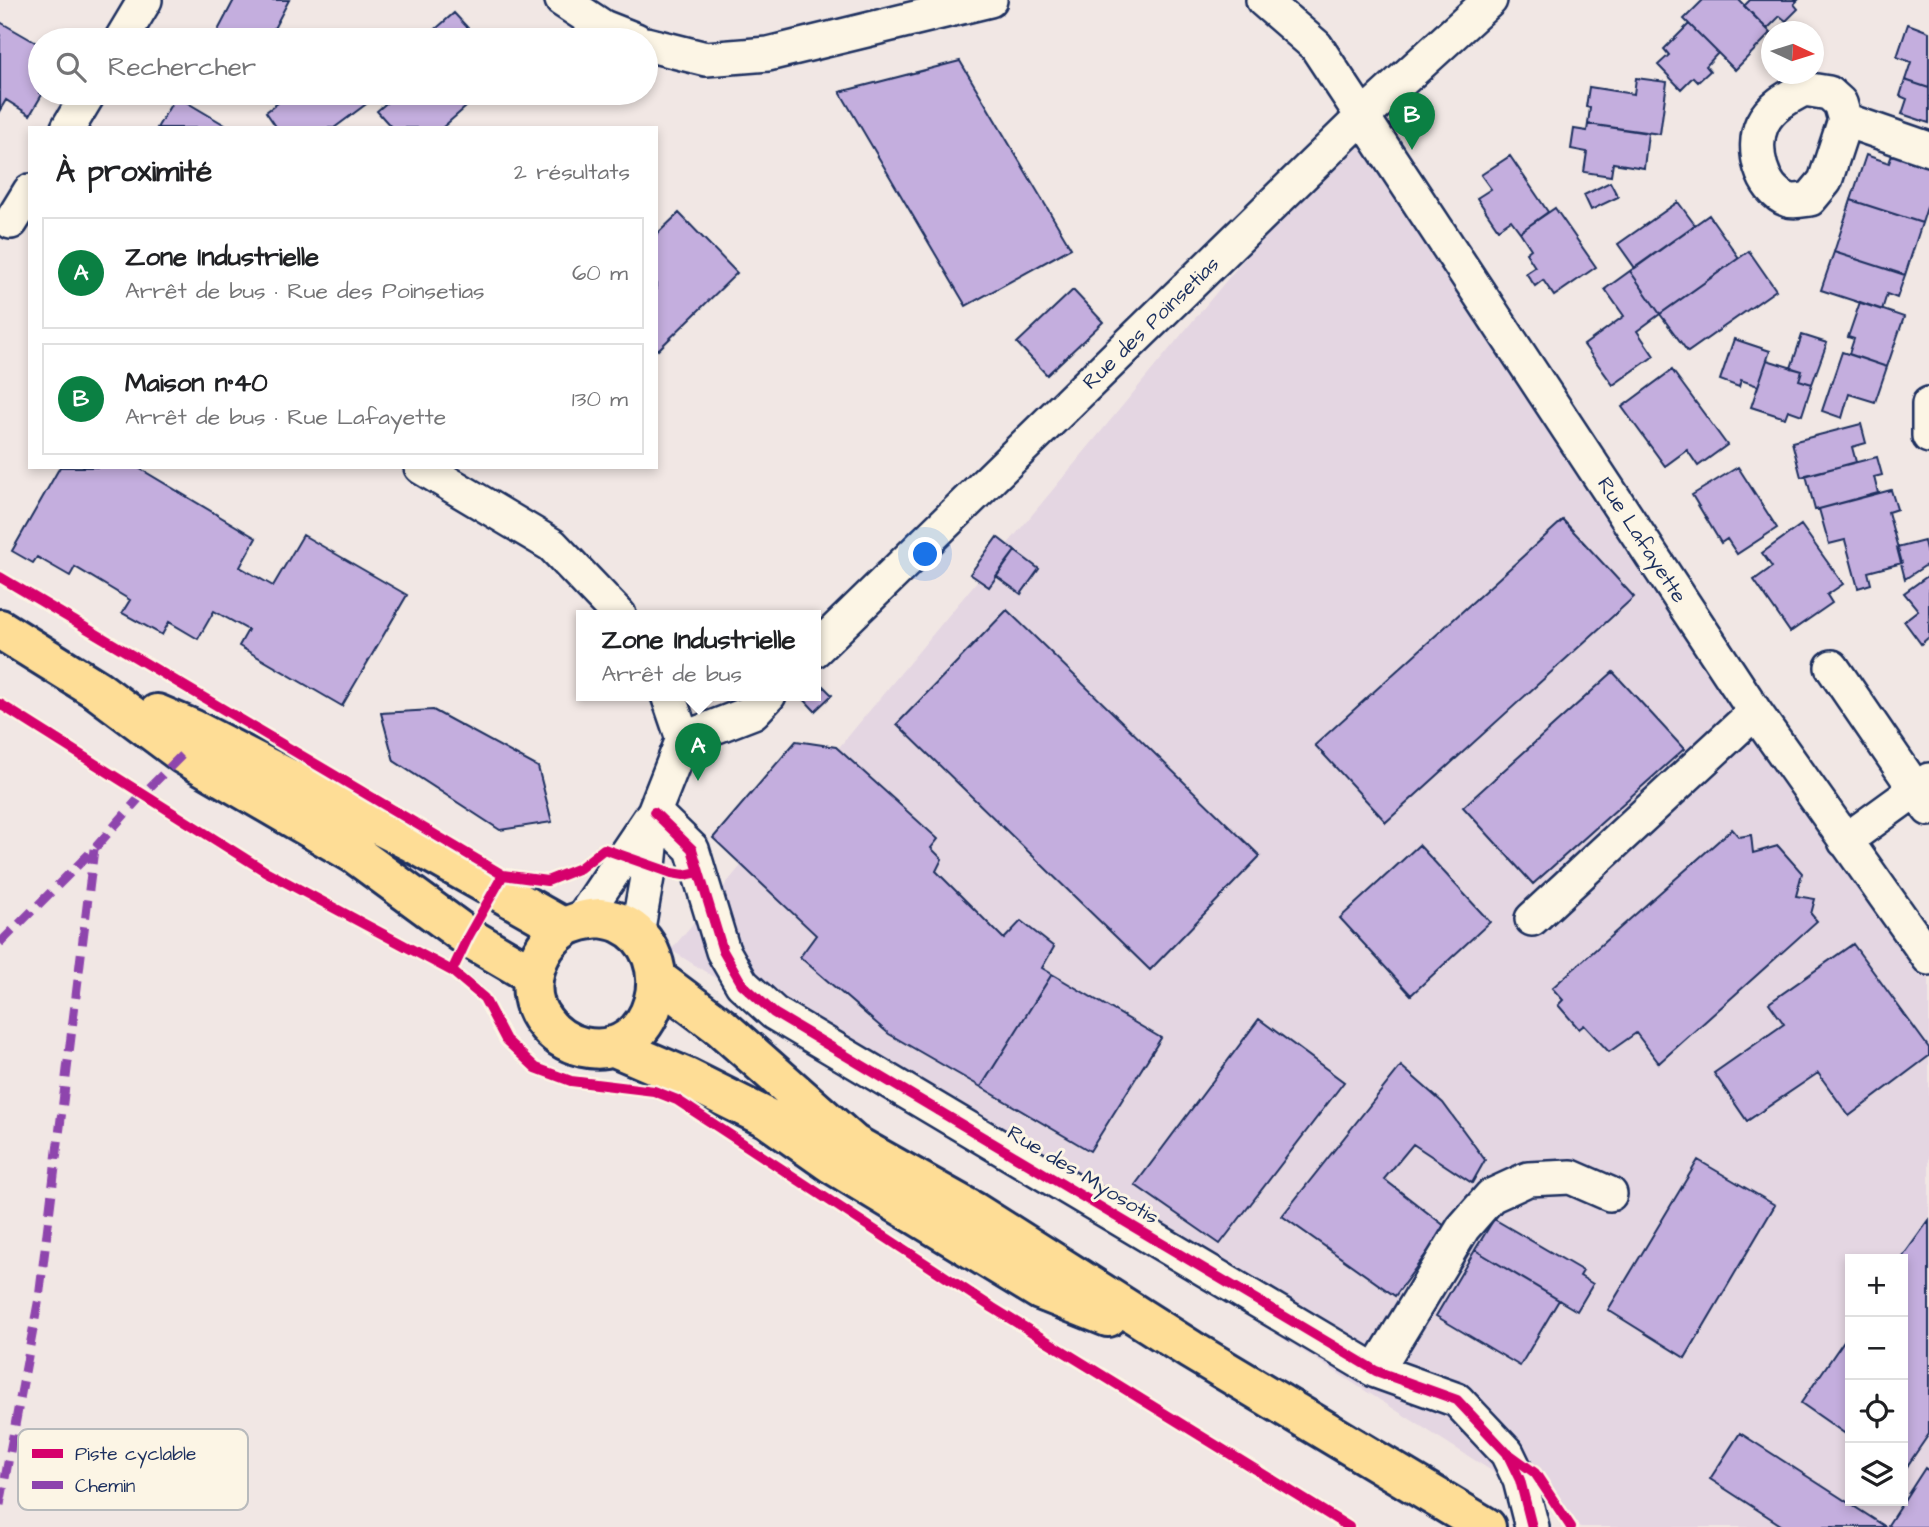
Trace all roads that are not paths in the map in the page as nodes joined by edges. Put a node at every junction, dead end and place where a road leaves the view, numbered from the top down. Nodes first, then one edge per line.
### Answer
1 (145, 0) edge
2 (562, 0) edge
3 (990, 0) edge
4 (1263, 0) edge
5 (1490, 0) edge
6 (128, 28) edge
7 (606, 28) edge
8 (658, 47) edge
9 (82, 105) edge
10 (1362, 117) junction
11 (1845, 120) dead end
12 (69, 126) edge
13 (1929, 149) edge
14 (28, 195) edge
15 (14, 223) edge
16 (1929, 404) edge
17 (1929, 436) edge
18 (424, 469) edge
19 (614, 610) edge
20 (0, 629) edge
21 (821, 644) edge
22 (1832, 667) dead end
23 (96, 689) junction
24 (670, 701) edge
25 (763, 701) edge
26 (1755, 712) junction
27 (683, 739) junction
28 (1924, 793) edge
29 (654, 811) junction
30 (410, 841) junction
31 (1845, 841) junction
32 (355, 854) junction
33 (1532, 919) dead end
34 (573, 924) junction
35 (637, 934) junction
36 (1929, 958) edge
37 (533, 975) junction
38 (657, 979) junction
39 (612, 1046) junction
40 (767, 1118) junction
41 (853, 1144) junction
42 (1610, 1194) dead end
43 (1191, 1350) junction
44 (1376, 1371) junction
45 (1486, 1527) edge
46 (1532, 1527) edge

1 - 6 street
2 - 7 street
3 - 8 street
4 - 10 street, Rue Lafayette
5 - 10 street, Rue des Poinsetias
9 - 12 street
10 - 21 street, Rue des Poinsetias
10 - 26 street, Rue Lafayette
11 - 13 street
14 - 15 street
16 - 17 street
18 - 19 street
20 - 23 main road
22 - 28 street
23 - 30 main road
23 - 32 main road
24 - 27 street
25 - 27 street
26 - 31 street, Rue Lafayette
26 - 33 street
27 - 29 street
28 - 31 street
29 - 34 street
29 - 35 street
29 - 44 street, Rue des Myosotis
30 - 32 street
30 - 34 main road
31 - 36 street, Rue Lafayette
32 - 37 main road
34 - 35 main road
34 - 37 main road
35 - 38 main road
37 - 39 main road
38 - 39 main road
38 - 41 main road
39 - 40 main road
40 - 41 street
40 - 43 main road
41 - 43 main road
42 - 44 street
43 - 45 main road
44 - 46 street, Rue des Myosotis

